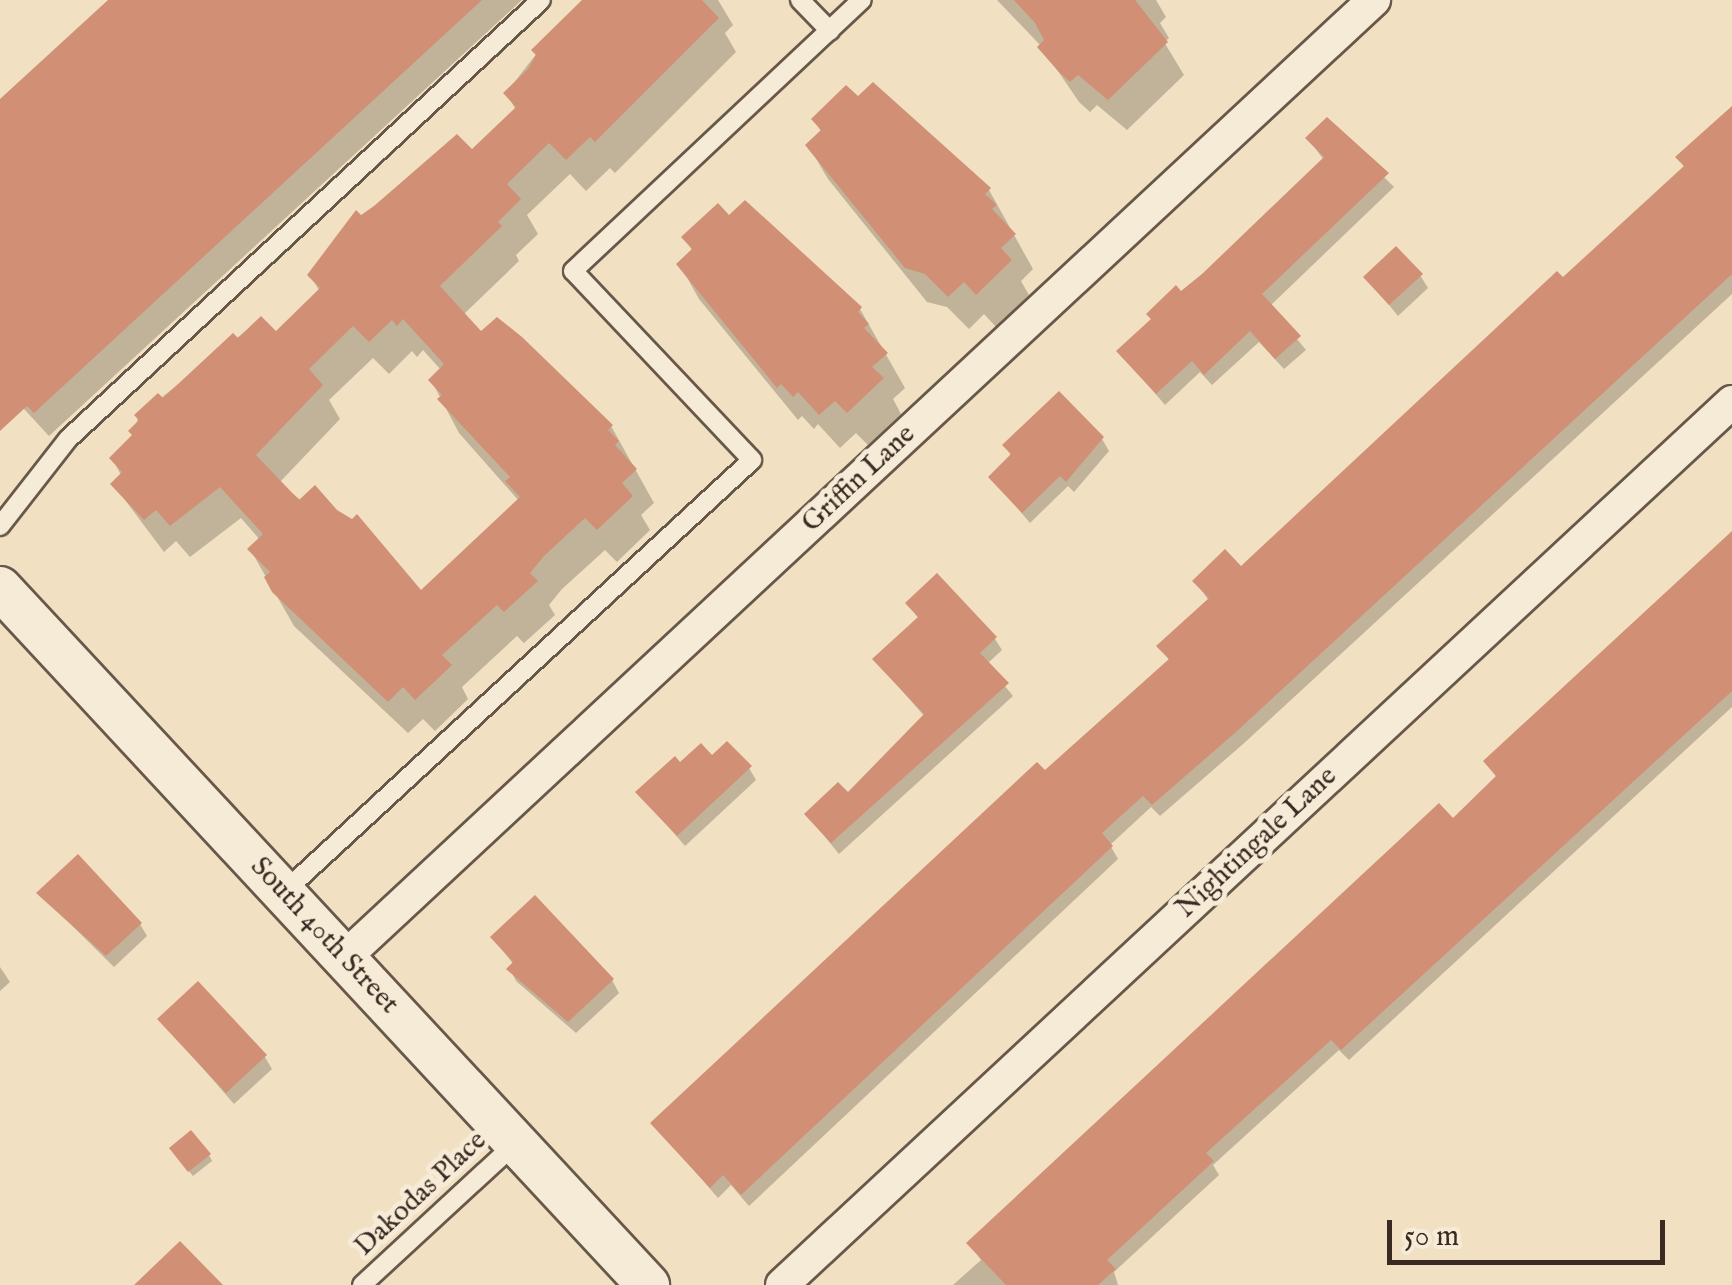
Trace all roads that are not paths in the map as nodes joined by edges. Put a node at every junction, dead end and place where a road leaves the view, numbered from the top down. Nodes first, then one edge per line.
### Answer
1 (542, 0) edge
2 (800, 0) edge
3 (862, 0) edge
4 (1374, 0) edge
5 (830, 31) junction
6 (1732, 402) edge
7 (0, 526) edge
8 (0, 588) edge
9 (283, 892) junction
10 (344, 958) junction
11 (516, 1143) junction
12 (362, 1285) edge
13 (648, 1285) edge
14 (782, 1285) edge

1 - 7 lane
2 - 5 lane
3 - 5 lane
4 - 10 street, Griffin Lane
5 - 9 lane
6 - 14 street, Nightingale Lane
8 - 9 street, South 40th Street
9 - 10 street, South 40th Street
10 - 11 street, South 40th Street
11 - 12 lane, Dakodas Place
11 - 13 street, South 40th Street

